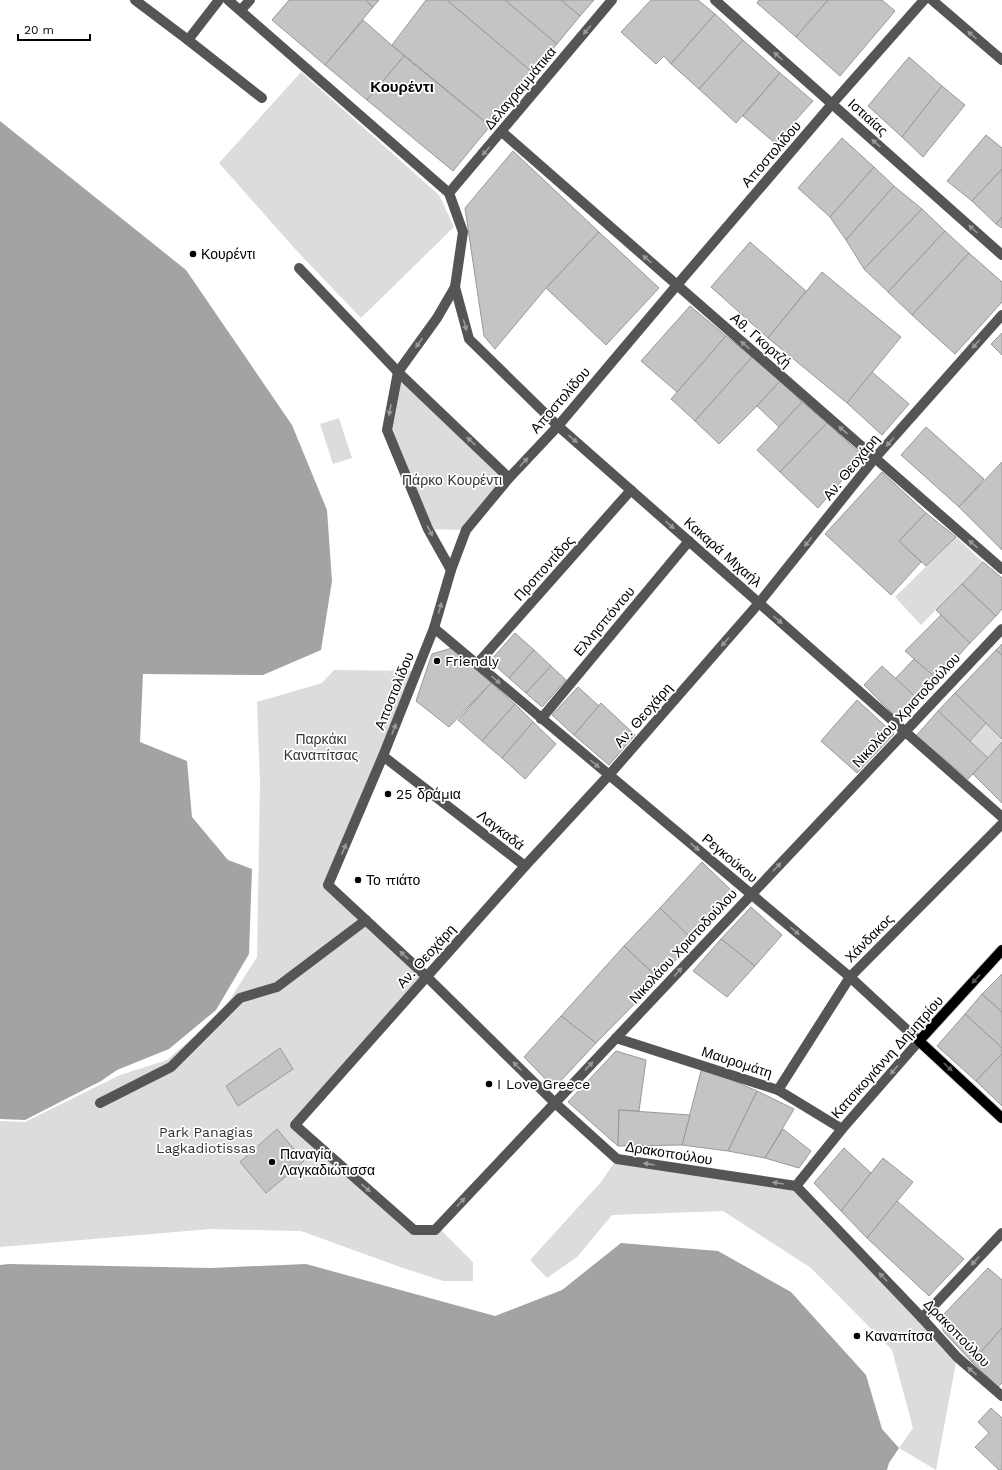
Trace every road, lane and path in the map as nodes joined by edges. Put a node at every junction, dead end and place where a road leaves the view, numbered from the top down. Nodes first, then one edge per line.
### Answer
1 (135, 0) edge
2 (219, 0) edge
3 (228, 0) edge
4 (250, 0) edge
5 (612, 0) edge
6 (714, 0) edge
7 (924, 0) edge
8 (932, 0) edge
9 (241, 10) junction
10 (188, 40) junction
11 (1002, 60) edge
12 (262, 98) dead end
13 (832, 104) junction
14 (502, 132) junction
15 (450, 193) junction
16 (1002, 255) edge
17 (299, 268) dead end
18 (677, 285) junction
19 (455, 287) junction
20 (1002, 315) edge
21 (398, 372) junction
22 (558, 426) junction
23 (875, 458) junction
24 (509, 478) junction
25 (632, 490) junction
26 (689, 541) junction
27 (1002, 569) edge
28 (451, 570) junction
29 (759, 604) junction
30 (434, 628) junction
31 (1002, 629) edge
32 (477, 664) junction
33 (541, 719) junction
34 (905, 732) junction
35 (384, 756) junction
36 (609, 775) junction
37 (1002, 817) edge
38 (1002, 824) edge
39 (525, 866) junction
40 (328, 885) joint
41 (752, 894) junction
42 (366, 920) junction
43 (1002, 950) edge
44 (426, 976) junction
45 (850, 977) junction
46 (616, 1038) junction
47 (919, 1041) junction
48 (778, 1090) junction
49 (100, 1102) dead end
50 (555, 1103) junction
51 (1002, 1118) edge
52 (842, 1129) junction
53 (796, 1186) junction
54 (414, 1230) joint
55 (1002, 1233) edge
56 (922, 1318) junction
57 (1002, 1396) edge

1 - 10 street
2 - 10 street
3 - 9 street
4 - 9 street
5 -> 14 street, Δελαγραμμάτικα
13 -> 6 street, Ιστιαίας
7 - 13 street, Αποστολίδου
11 -> 8 street
9 - 15 street
10 - 12 street
16 -> 13 street, Ιστιαίας
13 - 18 street, Αποστολίδου
14 -> 15 street, Δελαγραμμάτικα
18 -> 14 street, Αθ. Γκορτζή
15 - 19 street
17 - 21 street
18 - 22 street, Αποστολίδου
23 -> 18 street, Αθ. Γκορτζή
19 -> 21 street
19 -> 22 street, Κακαρά Μιχαήλ
20 -> 23 street, Αν. Θεοχάρη
24 -> 21 street
21 -> 28 street
24 -> 22 street, Αποστολίδου
22 -> 25 street, Κακαρά Μιχαήλ
27 -> 23 street, Αθ. Γκορτζή
23 -> 29 street, Αν. Θεοχάρη
24 - 28 street, Αποστολίδου
25 -> 26 street, Κακαρά Μιχαήλ
25 - 32 street, Προποντίδος
26 - 29 street, Κακαρά Μιχαήλ
26 - 33 street, Ελλησπόντου
30 -> 28 street, Αποστολίδου
29 -> 34 street, Κακαρά Μιχαήλ
29 -> 36 street, Αν. Θεοχάρη
30 - 32 street, Ρεγκούκου
35 -> 30 street, Αποστολίδου
31 - 34 street, Νικολάου Χριστοδούλου
32 -> 33 street, Ρεγκούκου
33 -> 36 street, Ρεγκούκου
34 - 37 street, Κακαρά Μιχαήλ
41 -> 34 street, Νικολάου Χριστοδούλου
35 - 39 street, Λαγκαδά
40 -> 35 street, Αποστολίδου
36 - 39 street, Αν. Θεοχάρη
36 -> 41 street, Ρεγκούκου
38 - 45 street, Χάνδακος
39 - 44 street, Αν. Θεοχάρη
40 - 42 street, Δρακοπούλου
41 -> 45 street, Ρεγκούκου
46 -> 41 street, Νικολάου Χριστοδούλου
44 -> 42 street, Δρακοπούλου
42 - 49 street
43 -> 47 main road, Κατσικογιάννη Δημητρίου
50 -> 44 street, Δρακοπούλου
44 -> 54 street, Αν. Θεοχάρη
45 - 47 street, Ρεγκούκου
45 - 48 street, Χάνδακος
46 - 48 street, Μαυρομάτη
50 -> 46 street, Νικολάου Χριστοδούλου
47 -> 51 main road, Ρεγκούκου
47 -> 52 street, Κατσικογιάννη Δημητρίου
48 - 52 street, Μαυρομάτη
53 -> 50 street, Δρακοπούλου
54 -> 50 street, Νικολάου Χριστοδούλου
52 - 53 street, Κατσικογιάννη Δημητρίου
56 -> 53 street, Δρακοπούλου
55 -> 56 street
57 -> 56 street, Δρακοπούλου

